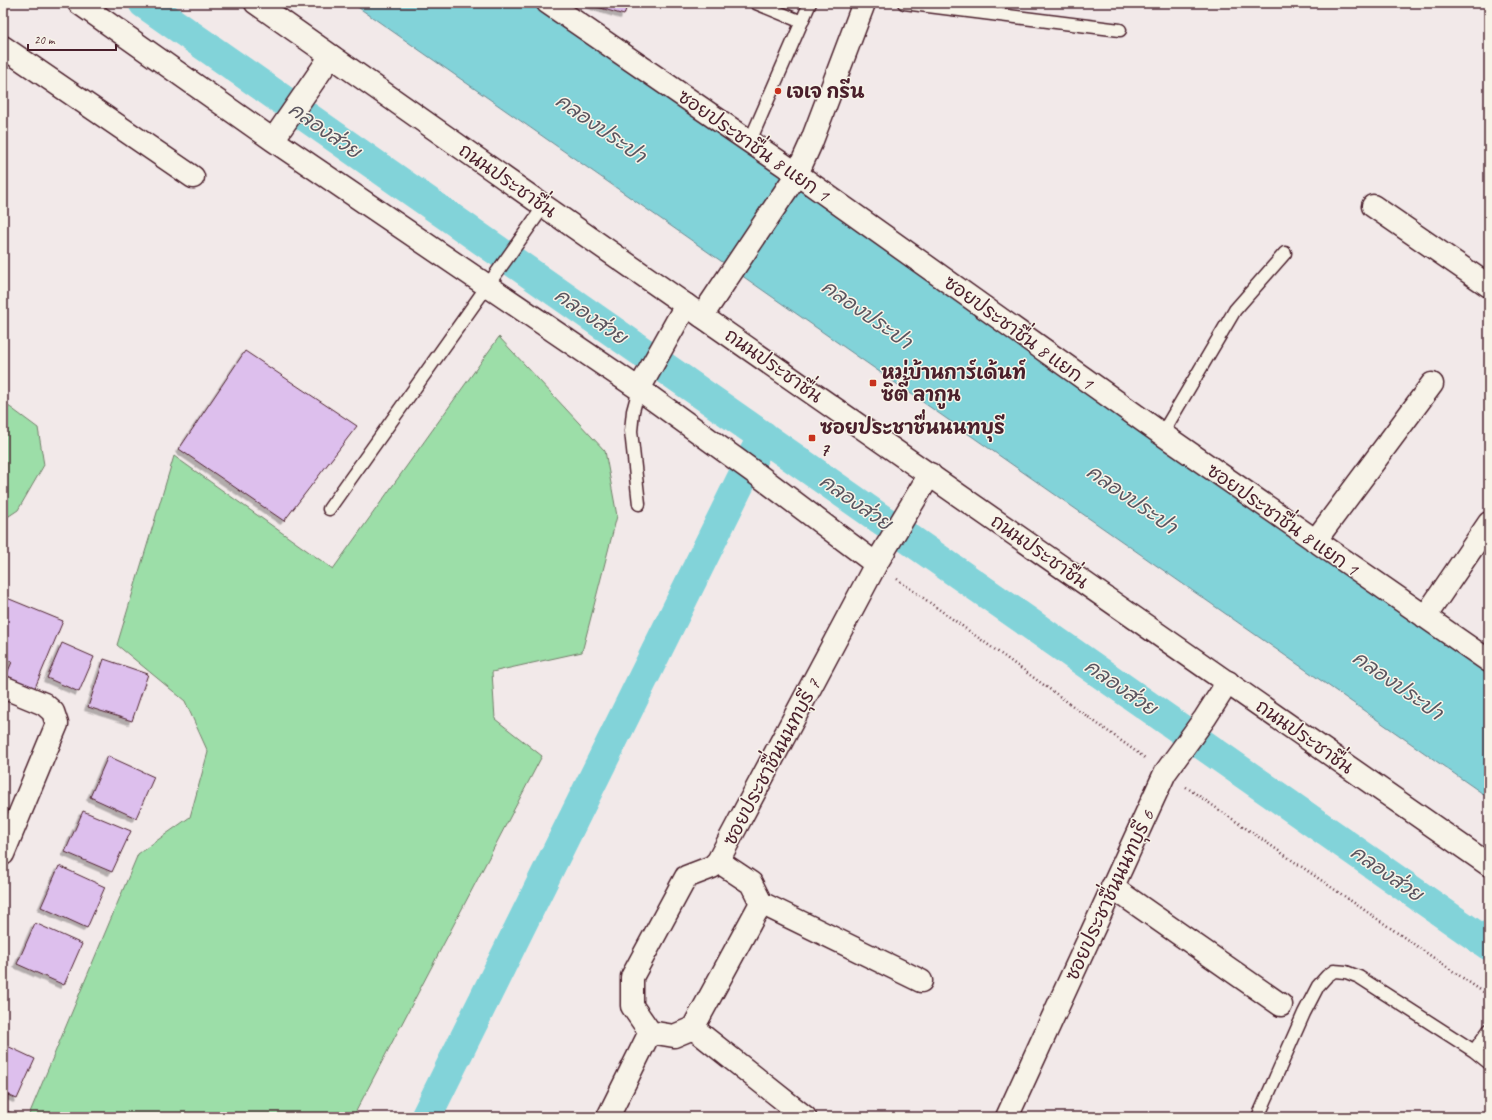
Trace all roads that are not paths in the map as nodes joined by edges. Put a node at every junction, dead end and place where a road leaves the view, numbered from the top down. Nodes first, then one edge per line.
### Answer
1 (79, 3) edge
2 (256, 3) edge
3 (548, 3) edge
4 (756, 3) edge
5 (810, 3) edge
6 (864, 3) edge
7 (904, 3) edge
8 (802, 22) junction
9 (1120, 30) dead end
10 (3, 47) edge
11 (331, 56) junction
12 (278, 133) junction
13 (750, 141) junction
14 (796, 176) junction
15 (193, 177) dead end
16 (544, 206) junction
17 (1373, 206) dead end
18 (1284, 253) dead end
19 (1486, 279) edge
20 (492, 280) junction
21 (694, 310) junction
22 (641, 383) junction
23 (1432, 384) dead end
24 (1162, 434) junction
25 (930, 474) junction
26 (639, 504) dead end
27 (329, 509) dead end
28 (1489, 523) edge
29 (1315, 541) junction
30 (880, 556) junction
31 (1425, 617) junction
32 (1489, 661) edge
33 (1228, 682) junction
34 (3, 687) edge
35 (3, 854) edge
36 (718, 861) junction
37 (1489, 865) edge
38 (1112, 887) junction
39 (761, 903) junction
40 (921, 981) dead end
41 (1281, 1005) dead end
42 (693, 1028) junction
43 (1489, 1030) edge
44 (650, 1032) junction
45 (1474, 1051) junction
46 (1489, 1063) edge
47 (608, 1117) edge
48 (805, 1117) edge
49 (1007, 1117) edge
50 (1258, 1117) edge

1 - 12 street
2 - 11 street, ถนนประชาชื่น
3 - 13 street, ซอยประชาชื่น 8 แยก 1
4 - 8 lane
5 - 8 lane
6 - 14 street
7 - 9 lane
8 - 13 lane
10 - 15 street
11 - 12 street
11 - 16 street, ถนนประชาชื่น
12 - 20 street
13 - 14 street, ซอยประชาชื่น 8 แยก 1
14 - 21 street
14 - 24 street, ซอยประชาชื่น 8 แยก 1
16 - 20 lane
16 - 21 street, ถนนประชาชื่น
17 - 19 street
18 - 24 lane
20 - 22 street
20 - 27 lane
21 - 22 street
21 - 25 street, ถนนประชาชื่น
22 - 26 lane
22 - 30 street
23 - 29 street
24 - 29 street, ซอยประชาชื่น 8 แยก 1
25 - 30 street, ซอยประชาชื่นนนทบุรี 7
25 - 33 street, ถนนประชาชื่น
28 - 31 street
29 - 31 street, ซอยประชาชื่น 8 แยก 1
30 - 36 street, ซอยประชาชื่นนนทบุรี 7
31 - 32 street, ซอยประชาชื่น 8 แยก 1
33 - 37 street, ถนนประชาชื่น
33 - 38 street, ซอยประชาชื่นนนทบุรี 6
34 - 35 street
36 - 39 street
36 - 44 street
38 - 41 street
38 - 49 street, ซอยประชาชื่นนนทบุรี 6
39 - 40 street
39 - 42 street
42 - 44 street
42 - 48 street
43 - 45 lane
44 - 47 street
45 - 46 lane
45 - 50 lane

